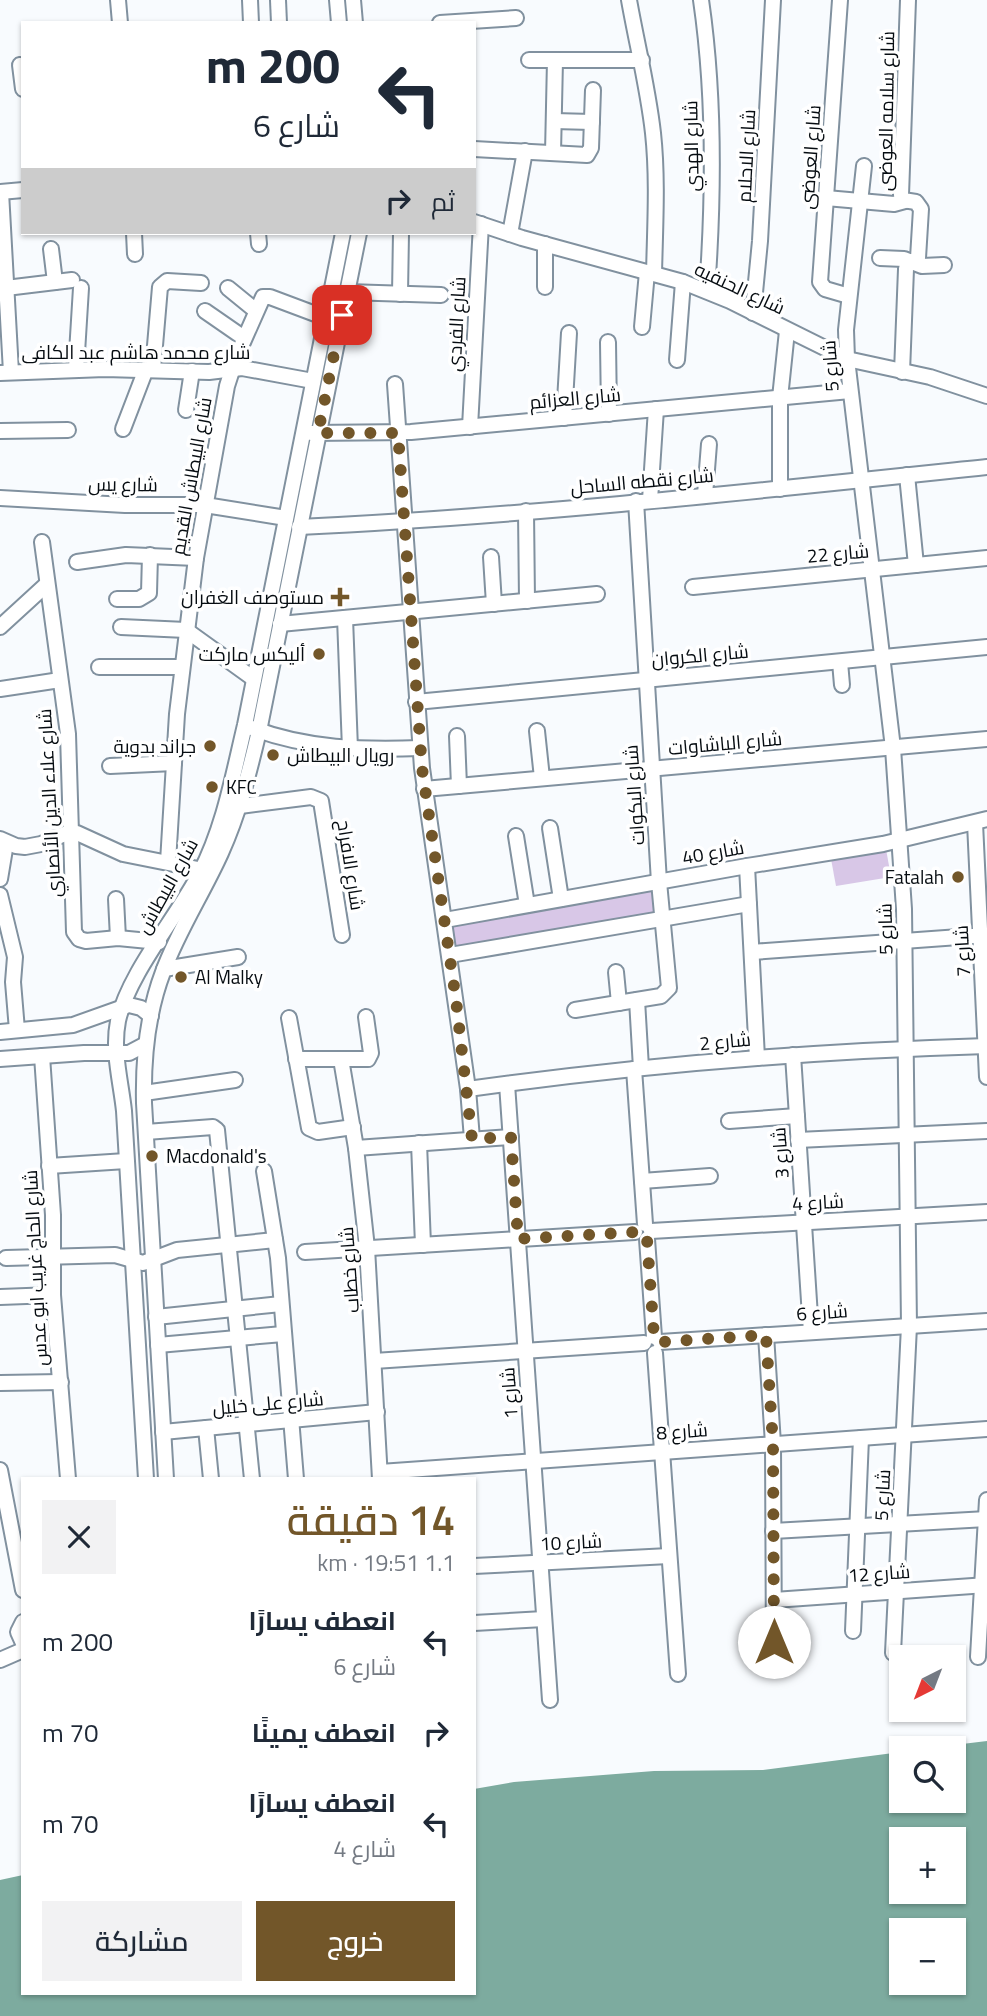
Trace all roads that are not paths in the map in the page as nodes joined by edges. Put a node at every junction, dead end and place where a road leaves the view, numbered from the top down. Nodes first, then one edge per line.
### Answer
1 (118, 0) edge
2 (250, 0) edge
3 (278, 0) edge
4 (337, 0) edge
5 (353, 0) edge
6 (629, 0) edge
7 (701, 0) edge
8 (773, 0) edge
9 (840, 0) edge
10 (908, 0) edge
11 (516, 18) dead end
12 (120, 21) edge
13 (251, 21) edge
14 (279, 21) edge
15 (339, 21) edge
16 (355, 21) edge
17 (470, 21) edge
18 (529, 60) dead end
19 (555, 60) junction
20 (642, 60) junction
21 (20, 65) dead end
22 (21, 73) edge
23 (593, 90) dead end
24 (554, 121) junction
25 (592, 122) junction
26 (476, 149) edge
27 (525, 151) junction
28 (553, 153) junction
29 (864, 166) dead end
30 (21, 190) edge
31 (1, 192) edge
32 (826, 198) junction
33 (860, 201) junction
34 (905, 201) junction
35 (477, 223) edge
36 (510, 234) junction
37 (134, 235) edge
38 (343, 235) edge
39 (359, 235) edge
40 (401, 235) edge
41 (545, 244) junction
42 (51, 249) dead end
43 (135, 254) dead end
44 (880, 258) dead end
45 (911, 263) junction
46 (944, 265) dead end
47 (651, 273) junction
48 (55, 282) junction
49 (683, 282) junction
50 (201, 283) dead end
51 (545, 287) dead end
52 (6, 288) junction
53 (228, 288) dead end
54 (707, 291) junction
55 (347, 292) junction
56 (400, 294) junction
57 (441, 295) dead end
58 (849, 296) junction
59 (256, 310) junction
60 (205, 311) dead end
61 (753, 313) junction
62 (326, 318) junction
63 (642, 327) dead end
64 (787, 331) junction
65 (569, 333) dead end
66 (244, 338) junction
67 (608, 342) dead end
68 (847, 359) junction
69 (677, 360) dead end
70 (76, 369) junction
71 (149, 369) junction
72 (232, 369) junction
73 (192, 371) junction
74 (5, 372) edge
75 (902, 372) junction
76 (313, 382) junction
77 (395, 384) dead end
78 (850, 391) junction
79 (987, 396) edge
80 (780, 398) junction
81 (656, 409) junction
82 (186, 410) dead end
83 (609, 414) junction
84 (564, 418) junction
85 (470, 426) junction
86 (123, 429) dead end
87 (0, 430) edge
88 (68, 430) dead end
89 (311, 433) junction
90 (398, 433) junction
91 (709, 444) dead end
92 (987, 467) edge
93 (907, 475) junction
94 (862, 480) junction
95 (780, 489) junction
96 (705, 495) junction
97 (0, 498) edge
98 (643, 501) junction
99 (205, 505) junction
100 (526, 511) junction
101 (286, 518) junction
102 (404, 522) junction
103 (299, 527) junction
104 (42, 542) dead end
105 (150, 555) junction
106 (491, 557) dead end
107 (196, 558) junction
108 (987, 558) edge
109 (77, 562) dead end
110 (916, 565) junction
111 (873, 569) junction
112 (47, 584) junction
113 (693, 587) dead end
114 (597, 594) dead end
115 (117, 599) dead end
116 (527, 601) junction
117 (494, 604) junction
118 (410, 612) junction
119 (345, 618) junction
120 (280, 624) junction
121 (0, 627) edge
122 (121, 627) dead end
123 (186, 630) junction
124 (987, 648) edge
125 (883, 659) junction
126 (840, 662) junction
127 (99, 667) dead end
128 (182, 667) junction
129 (254, 679) junction
130 (646, 679) junction
131 (60, 680) junction
132 (842, 685) dead end
133 (0, 689) edge
134 (416, 702) junction
135 (245, 725) junction
136 (259, 731) junction
137 (537, 731) dead end
138 (457, 736) dead end
139 (987, 739) edge
140 (420, 748) junction
141 (893, 748) junction
142 (350, 750) junction
143 (174, 763) junction
144 (110, 766) dead end
145 (651, 769) junction
146 (542, 778) junction
147 (460, 786) junction
148 (424, 789) junction
149 (240, 806) junction
150 (981, 821) edge
151 (550, 828) dead end
152 (71, 833) junction
153 (516, 836) dead end
154 (3, 841) edge
155 (901, 841) junction
156 (168, 862) junction
157 (747, 866) junction
158 (207, 870) junction
159 (0, 879) edge
160 (659, 881) junction
161 (0, 895) edge
162 (983, 898) edge
163 (561, 899) junction
164 (116, 900) dead end
165 (749, 904) junction
166 (527, 905) junction
167 (662, 919) junction
168 (445, 920) junction
169 (342, 935) dead end
170 (984, 935) edge
171 (118, 937) junction
172 (905, 941) junction
173 (159, 942) junction
174 (752, 952) junction
175 (450, 955) junction
176 (238, 957) dead end
177 (164, 969) junction
178 (616, 972) dead end
179 (638, 1000) junction
180 (619, 1003) junction
181 (123, 1006) junction
182 (575, 1010) dead end
183 (151, 1016) junction
184 (366, 1017) dead end
185 (289, 1018) dead end
186 (17, 1031) junction
187 (0, 1032) edge
188 (146, 1044) junction
189 (986, 1046) edge
190 (905, 1049) junction
191 (117, 1054) junction
192 (793, 1055) junction
193 (43, 1056) junction
194 (757, 1058) junction
195 (0, 1059) edge
196 (296, 1059) junction
197 (341, 1059) junction
198 (637, 1069) junction
199 (987, 1077) edge
200 (235, 1080) dead end
201 (507, 1084) junction
202 (468, 1089) junction
203 (144, 1093) junction
204 (797, 1116) junction
205 (729, 1121) dead end
206 (353, 1127) junction
207 (987, 1131) edge
208 (146, 1132) junction
209 (906, 1135) junction
210 (511, 1137) junction
211 (472, 1139) junction
212 (798, 1140) junction
213 (419, 1143) junction
214 (356, 1148) junction
215 (127, 1161) junction
216 (50, 1166) junction
217 (264, 1171) dead end
218 (710, 1176) dead end
219 (642, 1181) junction
220 (987, 1212) edge
221 (908, 1217) junction
222 (804, 1222) junction
223 (644, 1232) junction
224 (518, 1239) junction
225 (275, 1240) junction
226 (229, 1245) junction
227 (423, 1245) junction
228 (367, 1248) junction
229 (305, 1252) dead end
230 (52, 1257) junction
231 (6, 1258) dead end
232 (153, 1259) junction
233 (132, 1261) junction
234 (53, 1295) junction
235 (0, 1297) edge
236 (281, 1304) junction
237 (235, 1308) junction
238 (156, 1317) junction
239 (987, 1321) edge
240 (909, 1326) junction
241 (811, 1332) junction
242 (283, 1334) junction
243 (766, 1335) junction
244 (238, 1338) junction
245 (653, 1344) junction
246 (158, 1345) junction
247 (526, 1351) junction
248 (374, 1361) junction
249 (61, 1382) junction
250 (0, 1383) edge
251 (377, 1412) junction
252 (291, 1420) junction
253 (247, 1424) junction
254 (206, 1428) junction
255 (987, 1429) edge
256 (163, 1432) junction
257 (904, 1435) junction
258 (861, 1438) junction
259 (773, 1444) junction
260 (662, 1452) junction
261 (533, 1461) junction
262 (0, 1470) edge
263 (380, 1475) edge
264 (68, 1477) edge
265 (146, 1477) edge
266 (166, 1477) edge
267 (211, 1477) edge
268 (252, 1477) edge
269 (296, 1477) edge
270 (987, 1500) edge
271 (3, 1504) edge
272 (986, 1520) edge
273 (900, 1524) junction
274 (857, 1526) junction
275 (773, 1531) junction
276 (669, 1556) junction
277 (540, 1563) junction
278 (476, 1566) edge
279 (21, 1581) edge
280 (984, 1585) edge
281 (896, 1591) junction
282 (854, 1594) junction
283 (774, 1600) junction
284 (544, 1619) junction
285 (476, 1623) edge
286 (853, 1630) dead end
287 (893, 1645) edge
288 (21, 1651) edge
289 (978, 1657) dead end
290 (0, 1660) edge
291 (774, 1663) dead end
292 (678, 1674) dead end
293 (550, 1700) dead end

1 - 12 street
2 - 13 street
3 - 14 street
4 - 15 street
5 - 16 street
6 - 20 street
7 - 54 street, شارع الهدي
8 - 61 street, شارع الاحلام
9 - 32 street, شارع العوضى
10 - 34 street, شارع سلامه العوضى
11 - 17 street
18 - 19 street
19 - 20 street
19 - 24 street
20 - 47 street
21 - 22 street
23 - 25 street
24 - 25 street
24 - 28 street
25 - 28 street
26 - 27 street
27 - 28 street
27 - 36 street
29 - 33 street, شارع 5
30 - 31 street
31 - 52 street
32 - 33 street
32 - 58 street, شارع العوضى
33 - 34 street
33 - 58 street, شارع 5
34 - 45 street, شارع سلامه العوضى
35 - 36 street, شارع الحنفيه
35 - 85 street, شارع الفردي
36 - 41 street, شارع الحنفيه
37 - 43 street
38 - 62 street, شارع البيطاش
39 - 55 street, شارع البيطاش
40 - 56 street
41 - 47 street, شارع الحنفيه
41 - 51 street
42 - 48 street
44 - 45 street
45 - 46 street
45 - 75 street, شارع سلامه العوضى
47 - 49 street, شارع الحنفيه
47 - 63 street
48 - 52 street
48 - 70 street
49 - 54 street, شارع الحنفيه
49 - 69 street
50 - 71 street
52 - 74 street
53 - 59 street
54 - 61 street, شارع الحنفيه
55 - 56 street
55 - 89 street, شارع البيطاش
56 - 57 street
58 - 68 street, شارع 5
59 - 62 street
59 - 66 street, شارع البيطاش القديم
60 - 66 street
61 - 64 street, شارع الحنفيه
62 - 76 street, شارع البيطاش
64 - 68 street, شارع الحنفيه
64 - 80 street
65 - 84 street
66 - 72 street, شارع البيطاش القديم
67 - 83 street
68 - 75 street, شارع الحنفيه
68 - 78 street, شارع 5
70 - 71 street, شارع محمد هاشم عبد الكافى
70 - 74 street, شارع محمد هاشم عبد الكافى
71 - 73 street, شارع محمد هاشم عبد الكافى
71 - 86 street
72 - 73 street, شارع محمد هاشم عبد الكافى
72 - 76 street, شارع محمد هاشم عبد الكافى
72 - 99 street, شارع البيطاش القديم
73 - 82 street
75 - 79 street, شارع الحنفيه
76 - 89 street, شارع البيطاش
77 - 90 street
78 - 80 street, شارع العزائم
78 - 94 street, شارع 5
80 - 81 street, شارع العزائم
80 - 95 street
81 - 83 street, شارع العزائم
81 - 98 street, شارع البكوات
83 - 84 street, شارع العزائم
84 - 85 street, شارع العزائم
85 - 90 street, شارع العزائم
87 - 88 street
89 - 90 street, شارع العزائم
89 - 101 street, شارع البيطاش
89 - 103 street, شارع البيطاش
90 - 102 street
91 - 96 street
92 - 93 street, شارع نقطه الساحل
93 - 94 street, شارع نقطه الساحل
93 - 110 street
94 - 95 street, شارع نقطه الساحل
94 - 111 street, شارع 5
95 - 96 street, شارع نقطه الساحل
96 - 98 street, شارع نقطه الساحل
97 - 99 street, شارع يس
98 - 100 street, شارع نقطه الساحل
98 - 130 street, شارع البكوات
99 - 101 street, شارع يس
99 - 107 street, شارع البيطاش القديم
100 - 102 street, شارع نقطه الساحل
100 - 116 street
101 - 129 street, شارع البيطاش
102 - 103 street, شارع نقطه الساحل
102 - 118 street
103 - 120 street, شارع البيطاش
104 - 112 street, شارع علاء الدين الأنصاري
105 - 107 street
105 - 109 street
105 - 115 street
106 - 117 street
107 - 123 street, شارع البيطاش القديم
108 - 110 street, شارع 22
110 - 111 street, شارع 22
111 - 113 street, شارع 22
111 - 125 street, شارع 5
112 - 121 street
112 - 131 street, شارع علاء الدين الأنصاري
114 - 116 street
116 - 117 street
117 - 118 street
118 - 119 street
118 - 134 street
119 - 120 street
119 - 142 street
120 - 136 street, شارع البيطاش
122 - 123 street
123 - 128 street, شارع البيطاش القديم
123 - 129 street
124 - 125 street, شارع الكروان
125 - 126 street, شارع الكروان
125 - 141 street, شارع 5
126 - 130 street, شارع الكروان
126 - 132 street
127 - 128 street
128 - 143 street, شارع البيطاش القديم
129 - 135 street, شارع البيطاش
130 - 134 street, شارع الكروان
130 - 145 street, شارع البكوات
131 - 133 street
131 - 152 street, شارع علاء الدين الأنصاري
134 - 140 street
135 - 136 street
135 - 158 street, شارع البيطاش
136 - 142 street
136 - 149 street, شارع البيطاش
137 - 146 street
138 - 147 street
139 - 141 street, شارع الباشاوات
140 - 142 street
140 - 148 street
141 - 145 street, شارع الباشاوات
141 - 155 street, شارع 5
143 - 144 street
143 - 156 street, شارع البيطاش القديم
145 - 146 street, شارع الباشاوات
145 - 160 street, شارع البكوات
146 - 147 street, شارع الباشاوات
147 - 148 street, شارع الباشاوات
148 - 168 street
149 - 158 street, شارع البيطاش
149 - 169 street, شارع الافراح
150 - 155 street, شارع 40
150 - 162 street, شارع 7
151 - 163 street
152 - 154 street
152 - 156 street
152 - 171 street, شارع علاء الدين الأنصاري
153 - 166 street
154 - 159 street
155 - 157 street, شارع 40
155 - 172 street, شارع 5
156 - 158 street
157 - 160 street, شارع 40
157 - 165 street
158 - 173 street, شارع البيطاش
158 - 177 street, شارع البيطاش
160 - 163 street, شارع 40
160 - 167 street, شارع البكوات
161 - 186 street
162 - 170 street, شارع 7
163 - 166 street, شارع 40
164 - 171 street
165 - 167 street
165 - 174 street
166 - 168 street, شارع 40
167 - 175 street
167 - 179 street, شارع البكوات
168 - 175 street
170 - 172 street
170 - 189 street, شارع 7
171 - 173 street, شارع علاء الدين الأنصاري
172 - 174 street
172 - 190 street, شارع 5
173 - 181 street, شارع البيطاش
174 - 194 street
175 - 202 street
176 - 177 street
177 - 183 street, شارع البيطاش
178 - 180 street
179 - 180 street, شارع البكوات
179 - 198 street
180 - 182 street, شارع البكوات
181 - 183 street
181 - 186 street
181 - 191 street, شارع البيطاش
183 - 188 street, شارع البيطاش
184 - 197 street
185 - 196 street
186 - 187 street
188 - 191 street
188 - 203 street, شارع البيطاش
189 - 190 street, شارع 2
189 - 199 street, شارع 7
190 - 192 street, شارع 2
190 - 209 street, شارع 5
191 - 193 street
191 - 215 street, شارع البيطاش
192 - 194 street, شارع 2
192 - 204 street, شارع 3
193 - 195 street
193 - 216 street, شارع الحاج غريب ابو عدس
194 - 198 street, شارع 2
196 - 197 street
196 - 206 street
197 - 206 street, شارع خطاب
198 - 201 street, شارع 2
198 - 219 street
200 - 203 street
201 - 202 street, شارع 2
201 - 210 street, شارع 1
202 - 211 street
203 - 208 street, شارع البيطاش
204 - 205 street
204 - 212 street, شارع 3
206 - 214 street, شارع خطاب
207 - 209 street
208 - 226 street
208 - 232 street, شارع البيطاش
209 - 212 street
209 - 221 street, شارع 5
210 - 211 street
210 - 224 street, شارع 1
211 - 213 street
212 - 222 street, شارع 3
213 - 214 street
213 - 227 street
214 - 228 street, شارع خطاب
215 - 216 street
215 - 233 street, شارع البيطاش
216 - 230 street, شارع الحاج غريب ابو عدس
217 - 225 street
218 - 219 street
219 - 223 street
220 - 221 street, شارع 4
221 - 222 street, شارع 4
221 - 240 street, شارع 5
222 - 223 street, شارع 4
222 - 241 street, شارع 3
223 - 224 street, شارع 4
223 - 245 street
224 - 227 street, شارع 4
224 - 247 street, شارع 1
225 - 226 street
225 - 236 street
226 - 232 street
226 - 237 street
227 - 228 street, شارع 4
228 - 229 street, شارع 4
228 - 248 street, شارع خطاب
230 - 231 street
230 - 233 street
230 - 234 street, شارع الحاج غريب ابو عدس
232 - 233 street
232 - 238 street, شارع البيطاش
233 - 265 street, شارع البيطاش
234 - 235 street
234 - 249 street, شارع الحاج غريب ابو عدس
236 - 237 street
236 - 242 street
237 - 238 street
237 - 244 street
238 - 246 street, شارع البيطاش
239 - 240 street, شارع 6
240 - 241 street, شارع 6
240 - 257 street, شارع 5
241 - 243 street, شارع 6
242 - 244 street
242 - 252 street
243 - 245 street, شارع 6
243 - 259 street
244 - 246 street
244 - 253 street
245 - 247 street, شارع 6
245 - 260 street
246 - 256 street, شارع البيطاش
247 - 248 street, شارع 6
247 - 261 street, شارع 1
248 - 251 street, شارع خطاب
249 - 250 street
249 - 264 street, شارع الحاج غريب ابو عدس
251 - 252 street, شارع على خليل
251 - 263 street, شارع خطاب
252 - 253 street, شارع على خليل
252 - 269 street
253 - 254 street, شارع على خليل
253 - 268 street
254 - 256 street, شارع على خليل
254 - 267 street
255 - 257 street, شارع 8
256 - 266 street, شارع البيطاش
257 - 258 street, شارع 8
257 - 273 street, شارع 5
258 - 259 street, شارع 8
258 - 274 street
259 - 260 street, شارع 8
259 - 275 street
260 - 261 street, شارع 8
260 - 276 street
261 - 263 street, شارع 8
261 - 277 street, شارع 1
262 - 271 street
270 - 272 street
271 - 279 street
272 - 273 street
272 - 280 street
273 - 274 street
273 - 281 street, شارع 5
274 - 275 street
274 - 282 street
275 - 283 street
276 - 277 street, شارع 10
276 - 292 street
277 - 278 street, شارع 10
277 - 284 street, شارع 1
280 - 281 street, شارع 12
280 - 289 street
281 - 282 street, شارع 12
281 - 287 street, شارع 5
282 - 283 street, شارع 12
282 - 286 street
283 - 291 street
284 - 285 street
284 - 293 street, شارع 1
288 - 290 street

